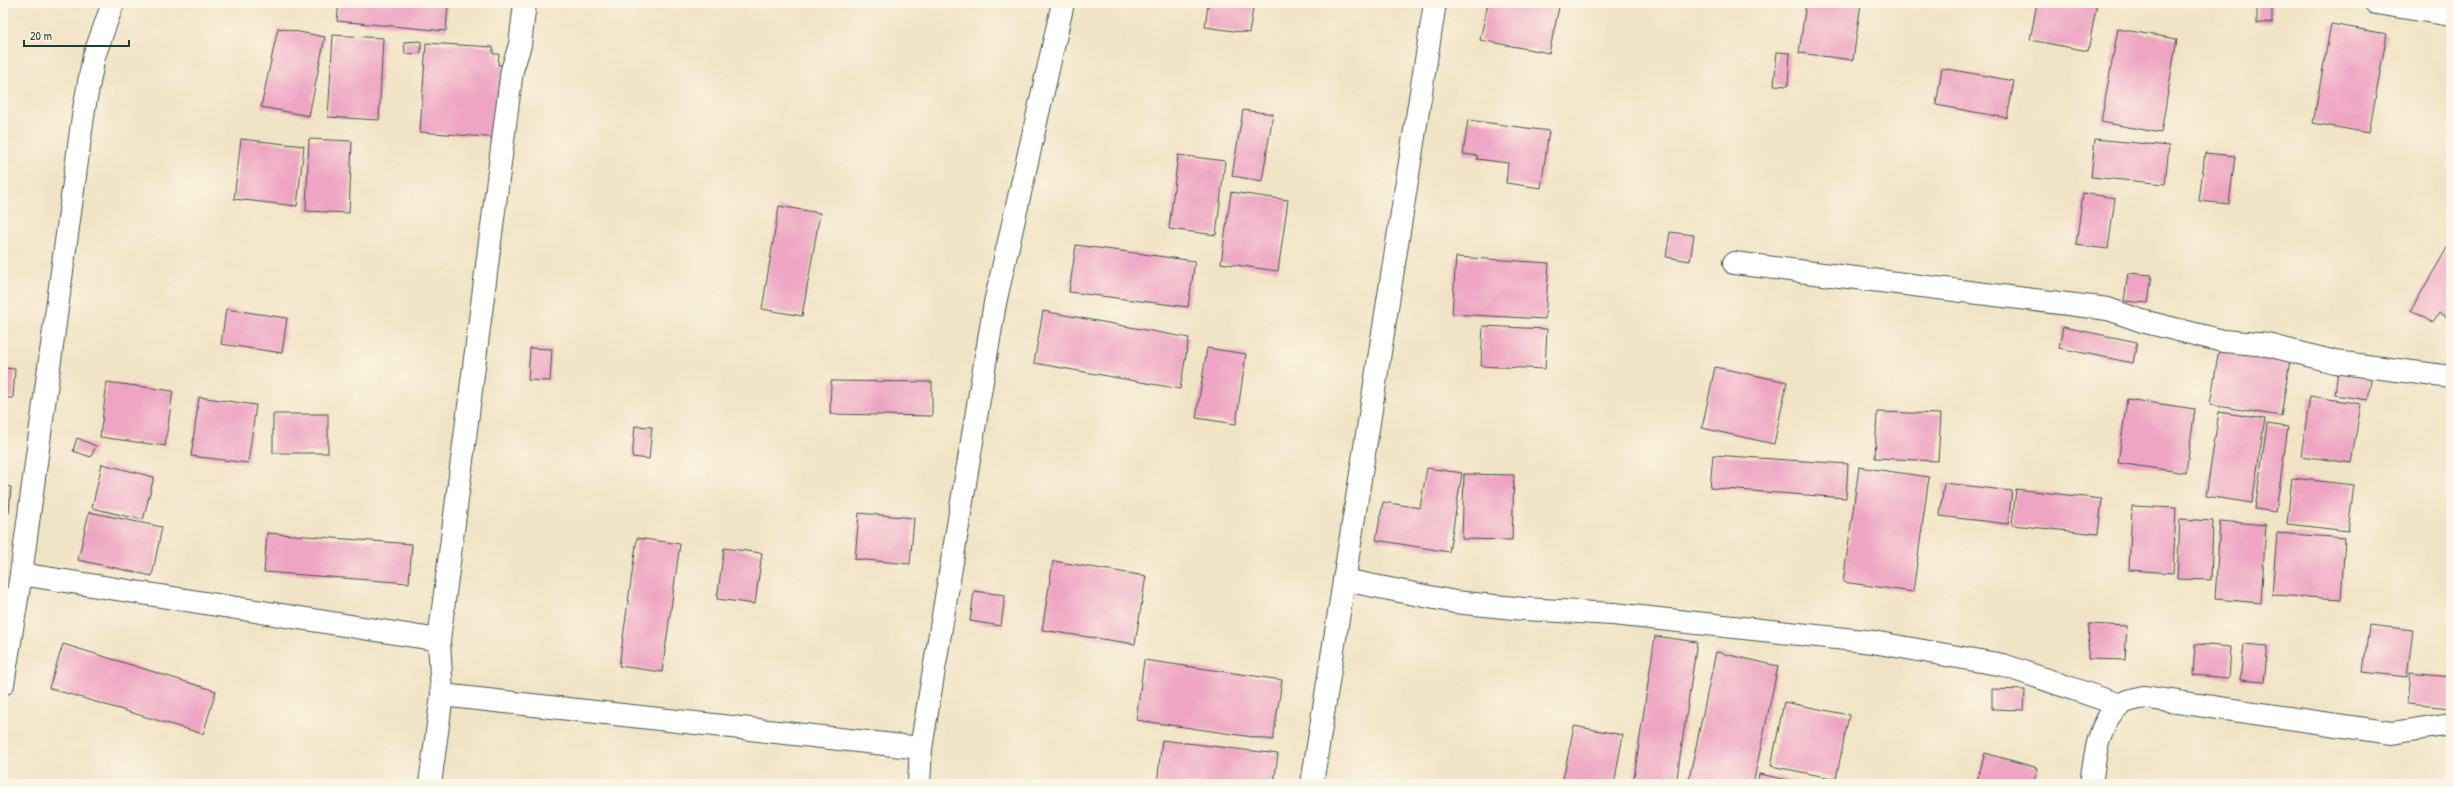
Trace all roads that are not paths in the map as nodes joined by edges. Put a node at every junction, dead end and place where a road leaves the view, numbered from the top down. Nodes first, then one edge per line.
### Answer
1 (113, 3) edge
2 (525, 3) edge
3 (1063, 3) edge
4 (1435, 3) edge
5 (2376, 3) edge
6 (2451, 15) edge
7 (1734, 263) dead end
8 (2451, 377) edge
9 (21, 574) junction
10 (1344, 580) junction
11 (439, 640) junction
12 (3, 684) edge
13 (442, 695) junction
14 (2120, 705) junction
15 (2451, 724) edge
16 (921, 748) junction
17 (430, 784) edge
18 (919, 784) edge
19 (1312, 784) edge
20 (2091, 784) edge

1 - 9 street
2 - 11 street
3 - 16 street
4 - 10 street
5 - 6 street
7 - 8 street
9 - 11 street
9 - 12 street
10 - 14 street
10 - 19 street
11 - 13 street
13 - 16 street
13 - 17 street
14 - 15 street
14 - 20 street
16 - 18 street

